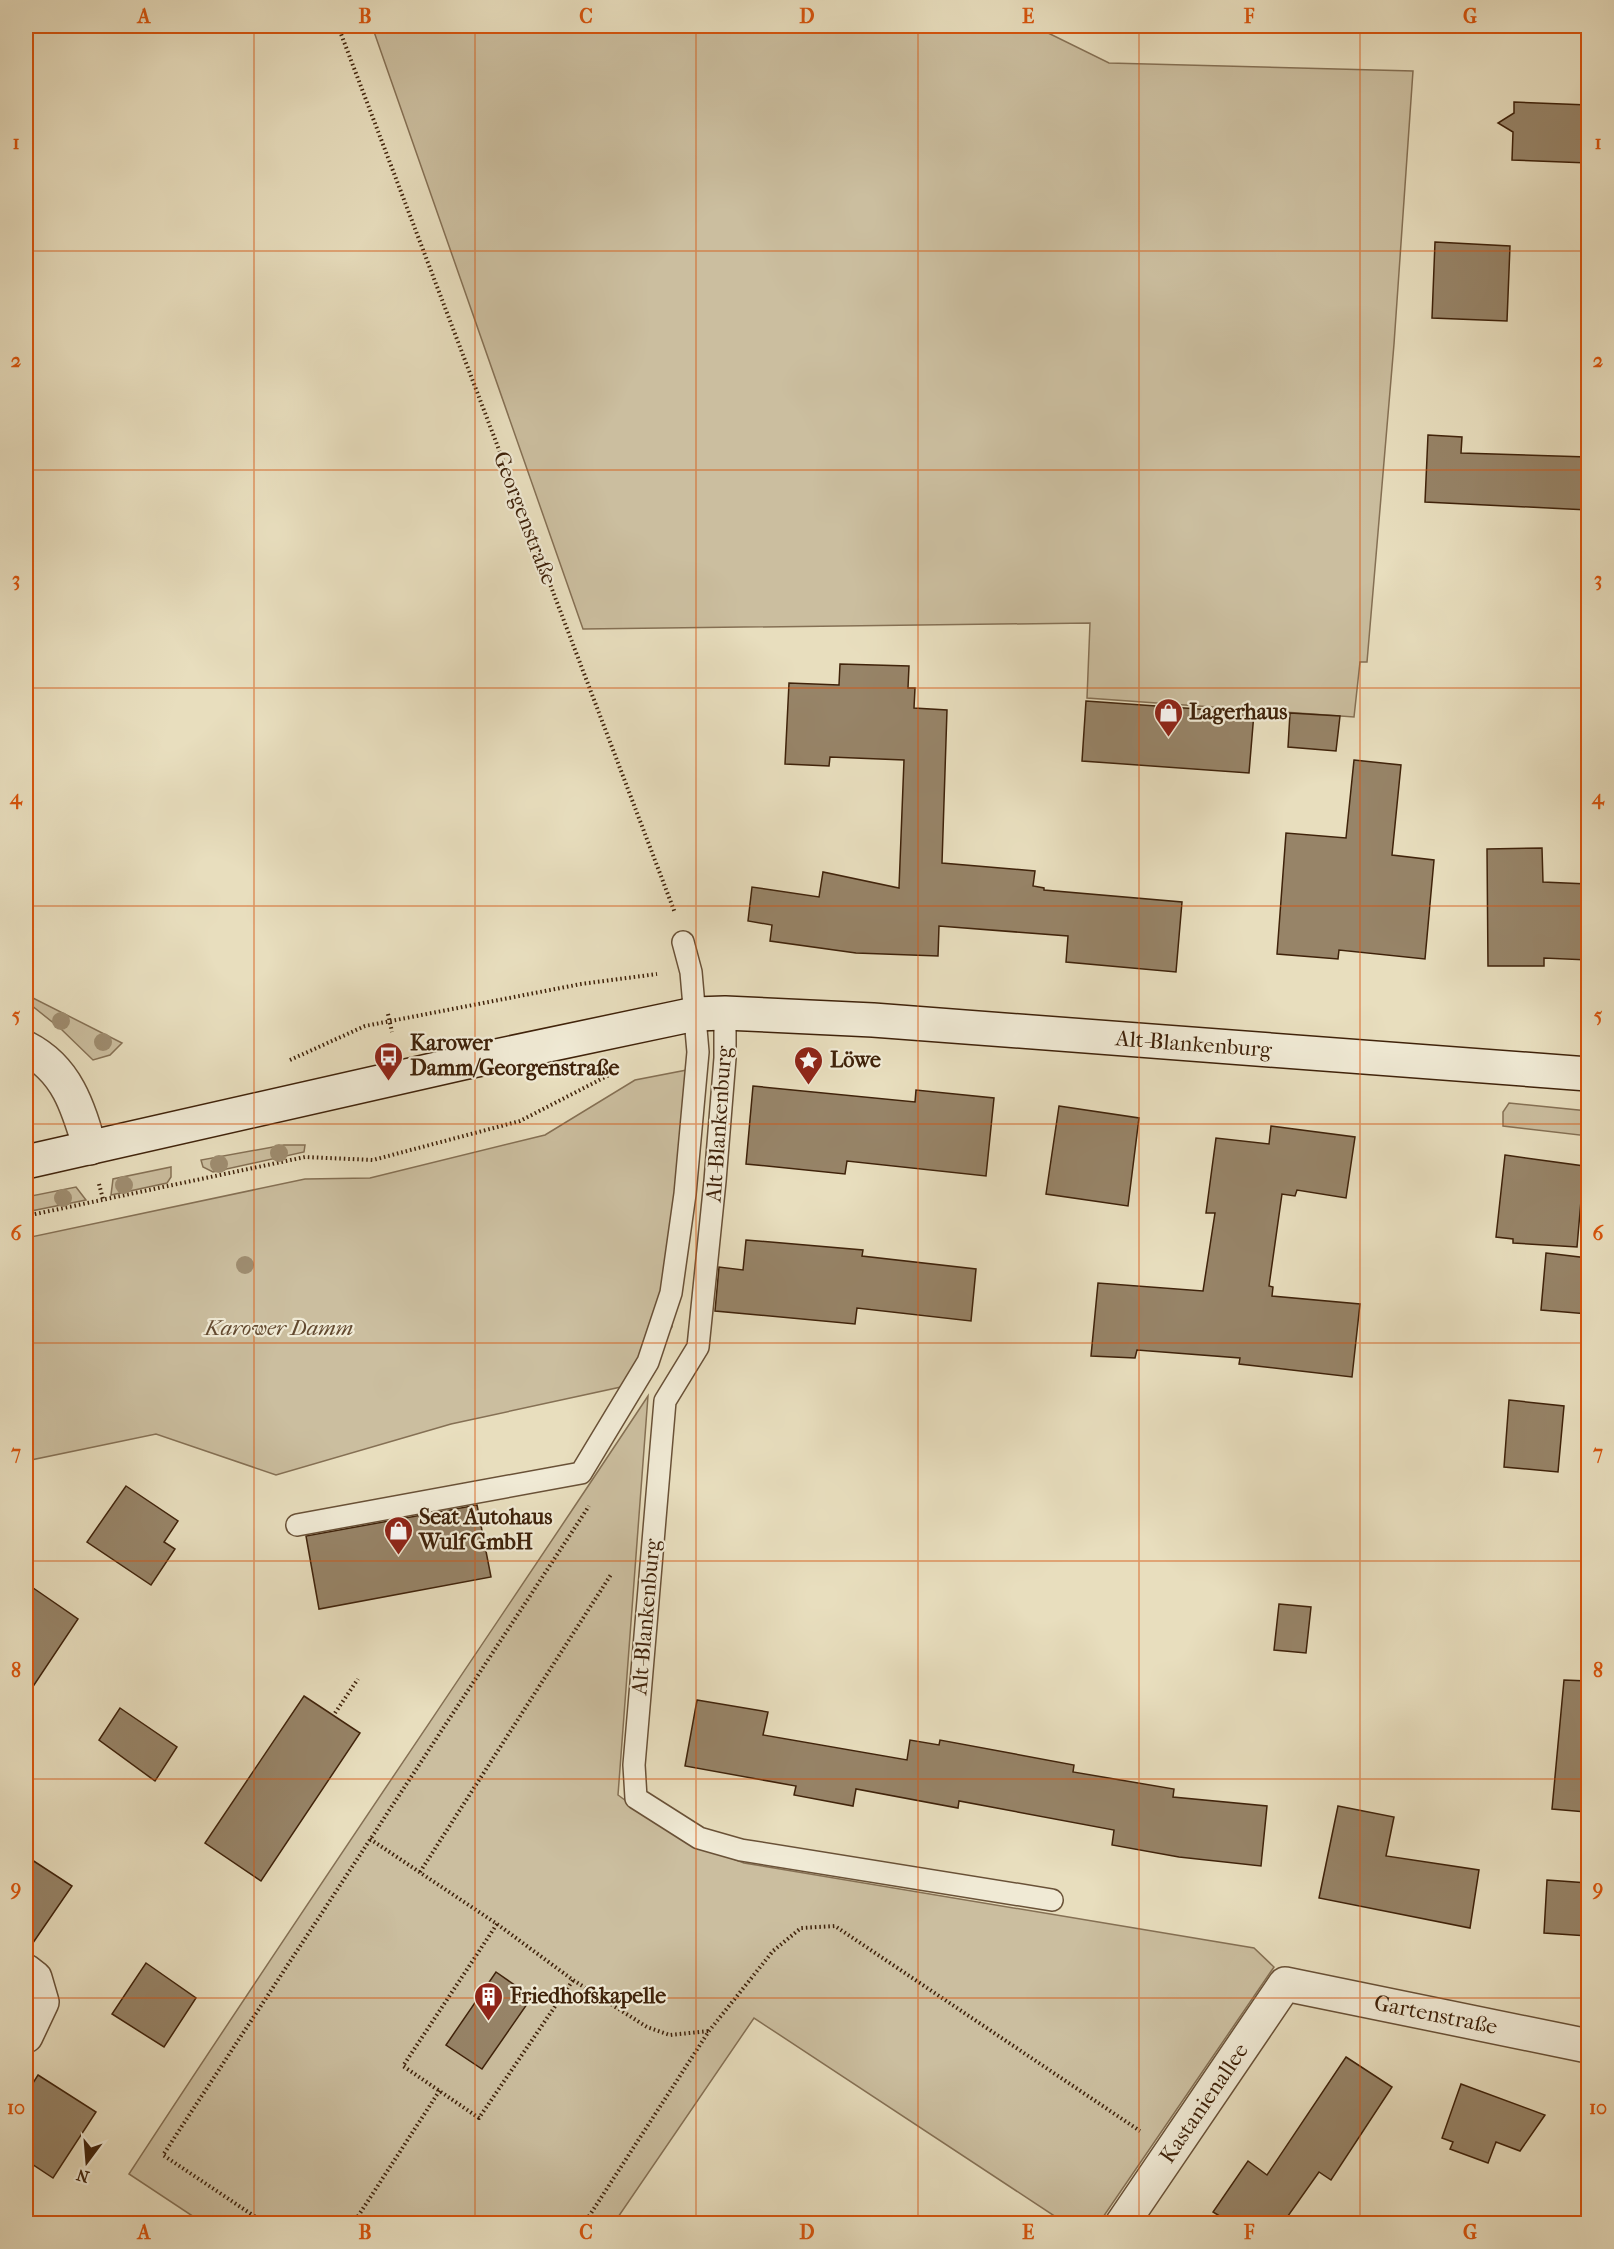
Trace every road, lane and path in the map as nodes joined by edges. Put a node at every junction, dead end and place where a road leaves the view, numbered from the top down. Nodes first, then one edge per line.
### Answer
1 (338, 26) edge
2 (683, 942) joint
3 (691, 972) junction
4 (388, 1014) dead end
5 (710, 1014) junction
6 (389, 1021) junction
7 (392, 1032) dead end
8 (26, 1048) edge
9 (289, 1060) dead end
10 (619, 1069) dead end
11 (1588, 1074) edge
12 (90, 1148) junction
13 (26, 1162) edge
14 (26, 1216) edge
15 (591, 1503) dead end
16 (297, 1525) dead end
17 (612, 1573) dead end
18 (358, 1679) dead end
19 (335, 1713) dead end
20 (370, 1839) junction
21 (420, 1872) junction
22 (1052, 1900) dead end
23 (497, 1923) junction
24 (26, 1971) edge
25 (573, 1980) junction
26 (1284, 1984) joint
27 (709, 2031) junction
28 (26, 2036) edge
29 (1588, 2046) edge
30 (440, 2090) junction
31 (1170, 2152) junction
32 (266, 2223) edge
33 (353, 2223) edge
34 (584, 2223) edge
35 (1122, 2223) edge

1 - 2 path, Georgenstraße
2 - 3 lane
3 - 5 lane
3 - 6 path
4 - 6 path
5 - 11 main road, Alt-Blankenburg
5 - 12 main road
5 - 16 lane
5 - 22 lane, Alt-Blankenburg
6 - 7 path
6 - 9 path
8 - 12 main road
10 - 14 path
12 - 13 main road
15 - 20 path
17 - 21 path
18 - 19 path
20 - 21 path
20 - 32 path
21 - 23 path
23 - 25 path
23 - 30 path
24 - 28 main road
25 - 27 path
25 - 30 path
26 - 29 main road, Gartenstraße
26 - 31 main road, Kastanienallee
27 - 31 path
27 - 34 path
30 - 33 path
31 - 35 main road, Kastanienallee

